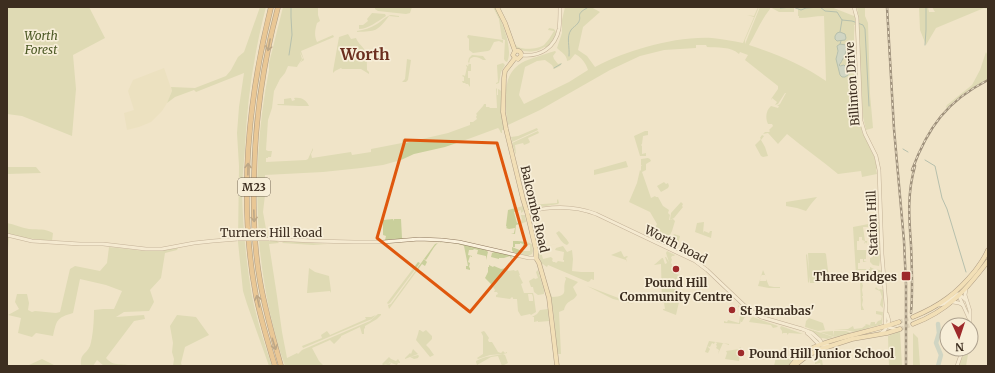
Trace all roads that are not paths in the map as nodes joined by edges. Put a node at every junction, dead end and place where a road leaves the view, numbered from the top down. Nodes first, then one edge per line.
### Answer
1 (271, 7) edge
2 (278, 7) edge
3 (497, 7) edge
4 (560, 7) edge
5 (854, 7) edge
6 (515, 51) junction
7 (522, 55) junction
8 (515, 58) junction
9 (877, 158) joint
10 (527, 212) junction
11 (7, 235) edge
12 (988, 250) edge
13 (536, 258) junction
14 (988, 261) edge
15 (960, 288) junction
16 (966, 289) junction
17 (959, 295) junction
18 (966, 300) junction
19 (953, 302) junction
20 (937, 306) junction
21 (964, 306) junction
22 (886, 312) junction
23 (913, 317) tunnel mouth
24 (968, 317) edge
25 (969, 317) edge
26 (889, 321) junction
27 (898, 322) joint
28 (913, 324) tunnel mouth
29 (885, 326) junction
30 (898, 329) joint
31 (880, 334) junction
32 (839, 343) junction
33 (821, 345) junction
34 (818, 350) junction
35 (275, 366) edge
36 (281, 366) edge
37 (556, 366) edge
38 (792, 366) edge

35 -> 1 highway, M23
2 -> 36 highway, M23
3 - 6 main road
4 - 7 street
5 - 9 street, Billinton Drive
6 - 7 main road
6 - 8 main road
7 - 8 main road
8 - 10 main road, Balcombe Road
9 - 22 street, Station Hill
10 - 13 main road, Balcombe Road
10 - 33 street, Worth Road
11 - 13 street, Turners Hill Road, bridge
12 - 15 main road
13 - 37 main road, Balcombe Road
14 - 16 main road
15 - 17 street
15 - 20 main road
16 - 17 main road
16 - 18 street
17 - 18 street
17 - 19 main road
17 - 20 street
17 - 21 street
18 - 25 street
19 - 21 street
19 - 28 main road
20 - 23 main road
21 - 24 street
22 - 26 street, Station Hill
22 - 29 street, Station Hill
26 - 27 street
26 - 29 street
27 - 29 main road
29 - 30 street
29 - 31 street
29 - 33 main road
30 - 31 main road
31 - 32 main road
32 - 33 street
32 - 34 main road
33 - 34 street
33 - 38 main road
34 - 38 main road

